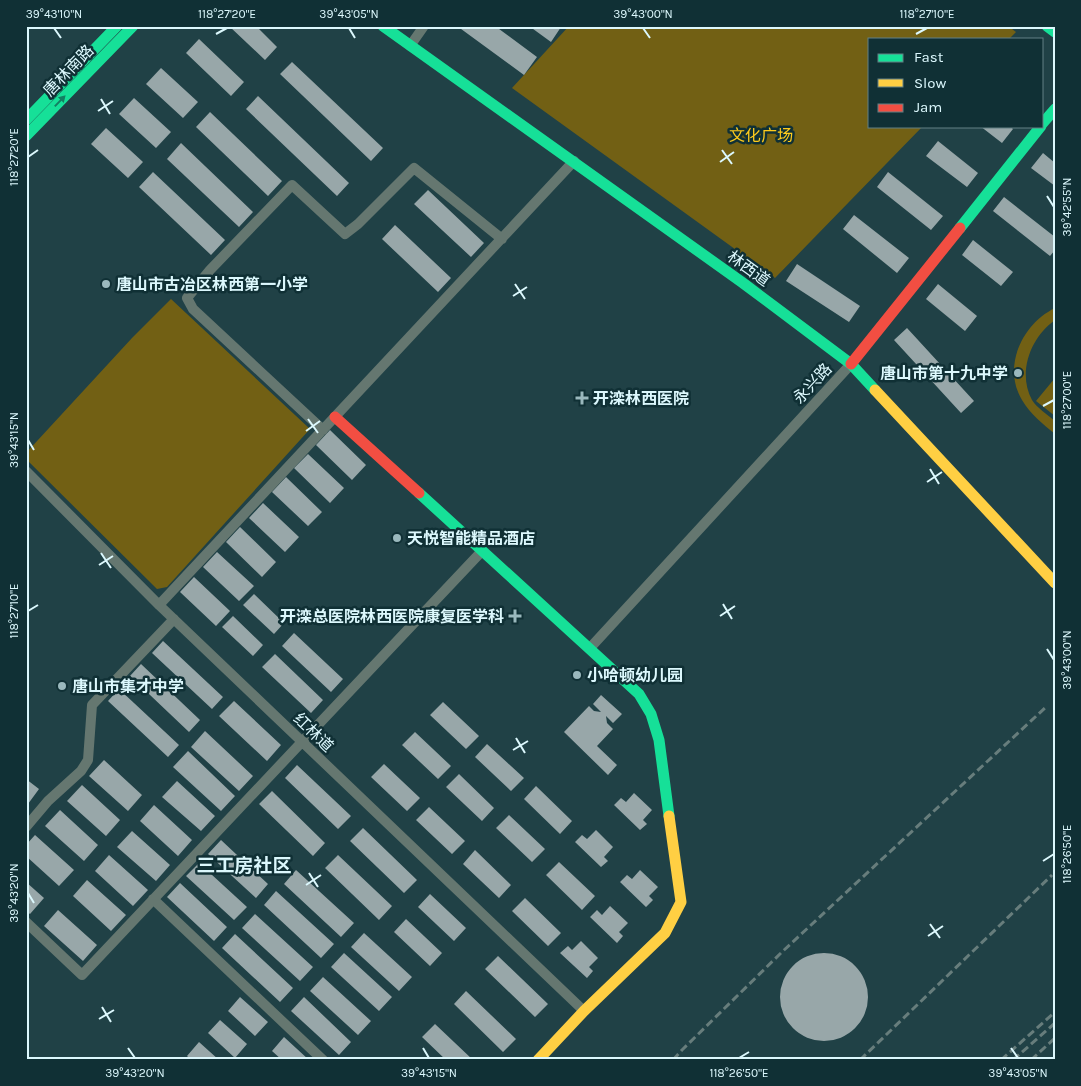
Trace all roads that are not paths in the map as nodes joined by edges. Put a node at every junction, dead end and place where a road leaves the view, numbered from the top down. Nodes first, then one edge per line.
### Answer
1 (117, 26) edge
2 (133, 26) edge
3 (383, 26) edge
4 (424, 26) edge
5 (1047, 26) edge
6 (1055, 32) edge
7 (410, 46) junction
8 (1055, 109) edge
9 (26, 120) edge
10 (1044, 123) edge
11 (1040, 128) edge
12 (26, 136) edge
13 (574, 161) junction
14 (502, 240) junction
15 (852, 364) junction
16 (335, 417) junction
17 (323, 430) junction
18 (26, 471) edge
19 (482, 551) junction
20 (1055, 583) edge
21 (159, 605) junction
22 (174, 619) junction
23 (590, 648) junction
24 (302, 742) junction
25 (26, 826) edge
26 (153, 899) junction
27 (26, 922) edge
28 (584, 1011) junction
29 (323, 1060) edge
30 (538, 1060) edge

1 - 9 street, 唐林南路
12 -> 2 street, 唐林南路
3 - 7 street, 林西道
4 - 7 street
5 - 6 street
7 - 13 street, 林西道
8 - 10 street, 永兴路
11 - 15 street, 永兴路
13 - 14 street
13 - 15 street, 林西道
14 - 16 street
14 - 17 street
15 - 20 street, 林西道
15 - 23 street, 永兴路
16 - 17 street
16 - 19 street
17 - 21 street
18 - 21 street, 红林道
19 - 23 street
19 - 24 street
21 - 22 street, 红林道
22 - 24 street, 红林道
22 - 25 street
23 - 28 street
24 - 26 street
24 - 28 street, 红林道
26 - 27 street
26 - 29 street
28 - 30 street

